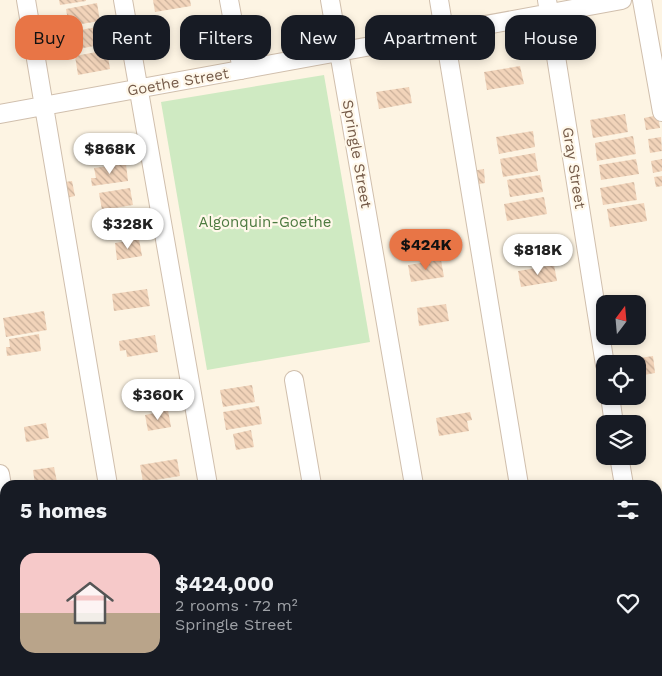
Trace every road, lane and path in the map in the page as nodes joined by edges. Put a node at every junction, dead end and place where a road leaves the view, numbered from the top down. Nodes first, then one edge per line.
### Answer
1 (26, 0) edge
2 (123, 0) edge
3 (229, 0) edge
4 (330, 0) edge
5 (439, 0) edge
6 (622, 0) edge
7 (642, 0) edge
8 (548, 7) edge
9 (333, 15) edge
10 (442, 15) edge
11 (495, 20) edge
12 (296, 60) edge
13 (340, 60) edge
14 (449, 60) edge
15 (242, 70) junction
16 (138, 89) junction
17 (45, 106) junction
18 (662, 112) edge
19 (0, 114) edge
20 (603, 355) edge
21 (294, 380) dead end
22 (621, 465) edge
23 (107, 480) edge
24 (207, 480) edge
25 (311, 480) edge
26 (413, 480) edge
27 (518, 480) edge
28 (623, 480) edge

1 - 17 street
2 - 16 street
3 - 15 street
4 - 9 street, Springle Street
5 - 10 street
6 - 8 street, Goethe Street
7 - 18 street
8 - 11 street, Goethe Street
8 - 20 street, Gray Street
12 - 15 street, Goethe Street
13 - 26 street, Springle Street
14 - 27 street
15 - 16 street, Goethe Street
16 - 17 street, Goethe Street
16 - 24 street
17 - 19 street, Goethe Street
17 - 23 street
21 - 25 street
22 - 28 street

